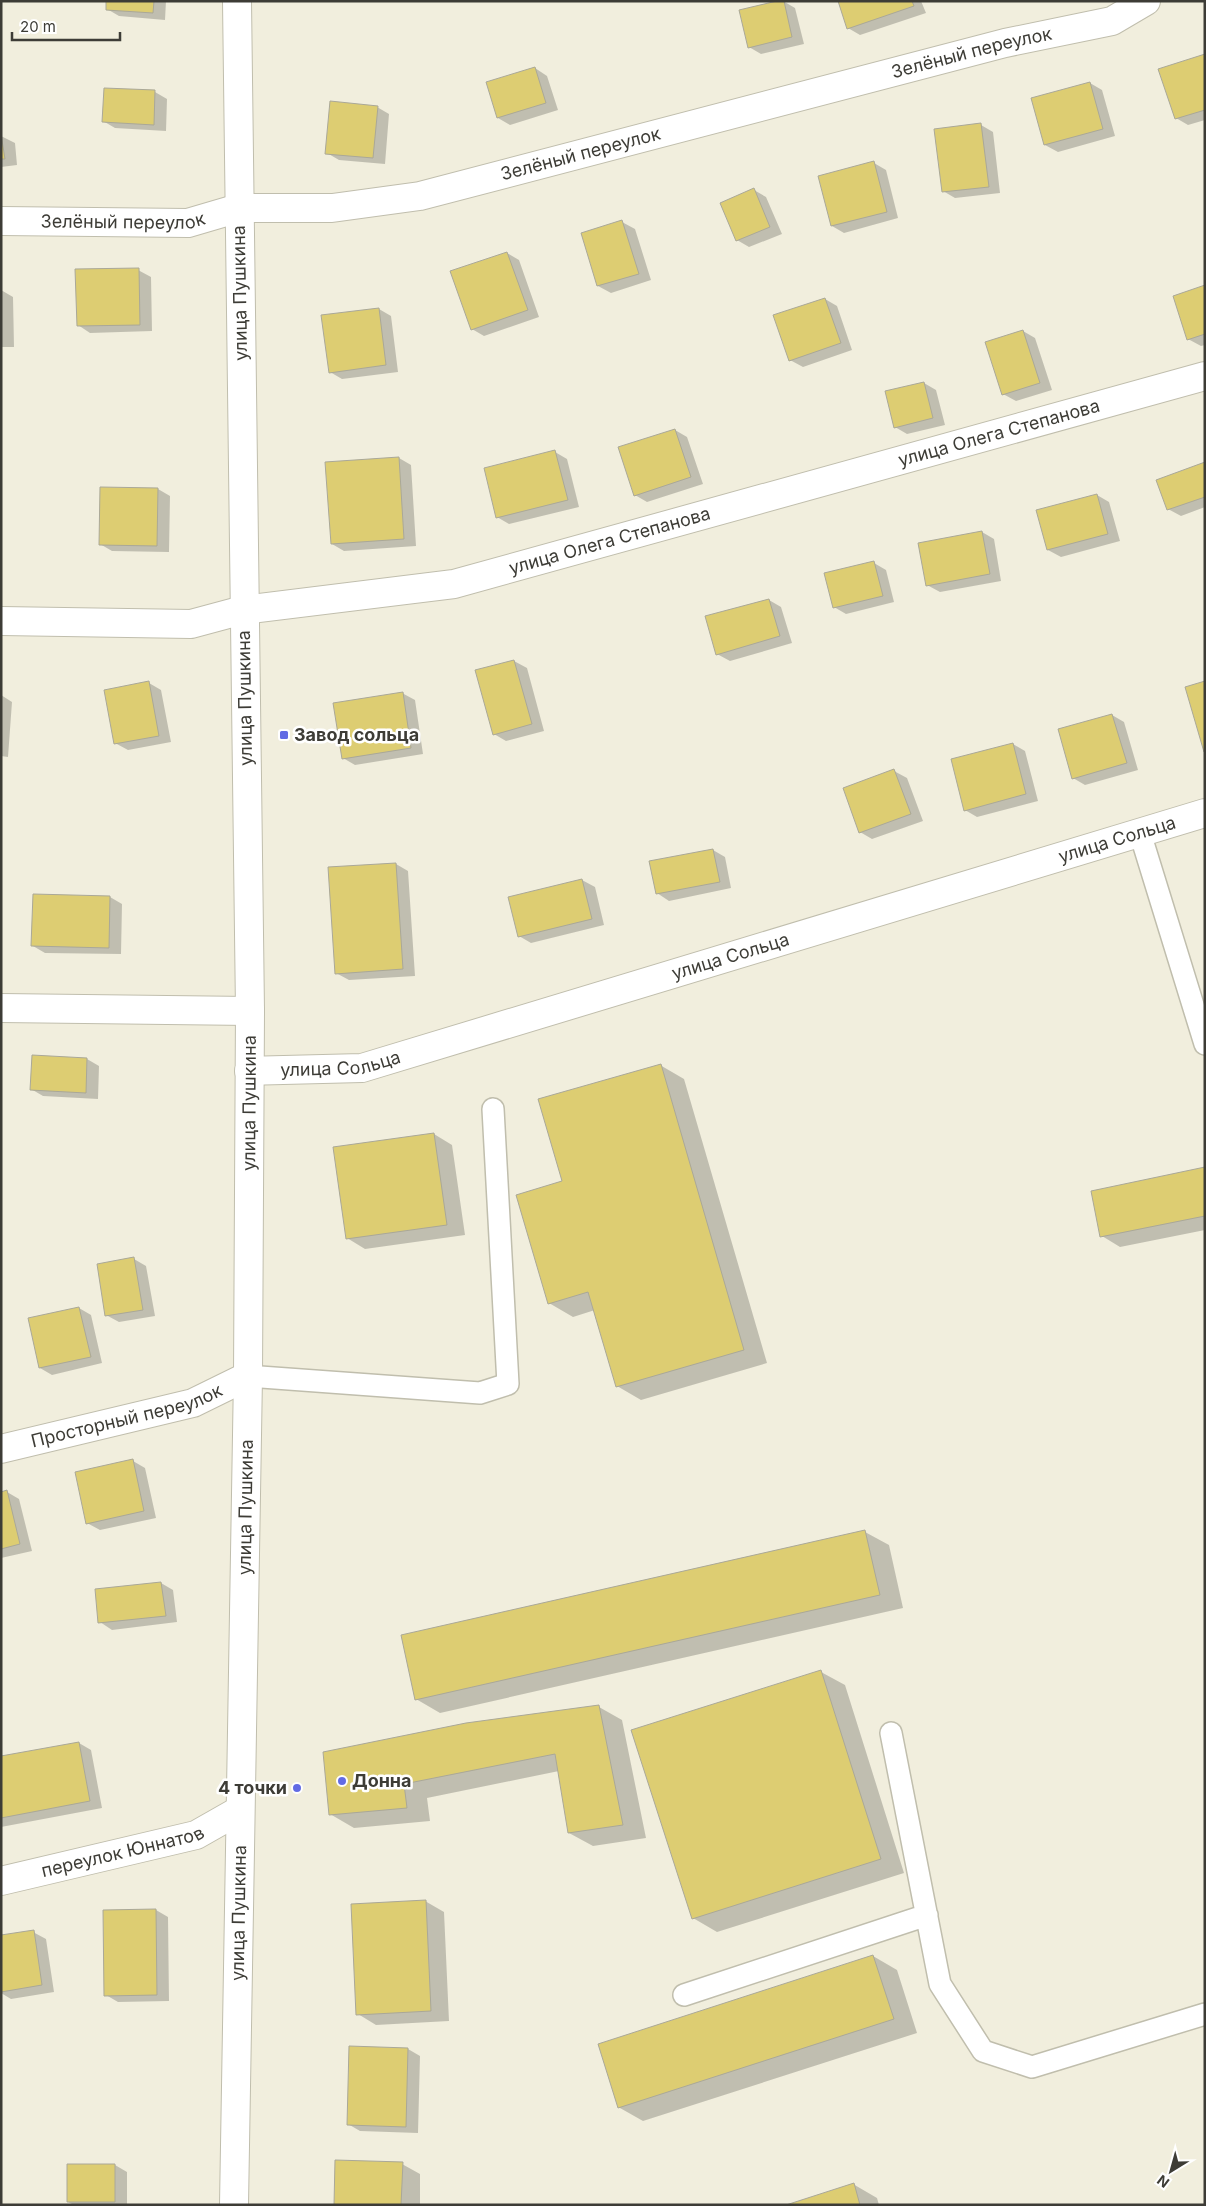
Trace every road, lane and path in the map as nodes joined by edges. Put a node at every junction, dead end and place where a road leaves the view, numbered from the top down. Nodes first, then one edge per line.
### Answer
1 (237, 1) edge
2 (1146, 1) edge
3 (239, 208) junction
4 (1, 221) edge
5 (1205, 376) edge
6 (243, 610) junction
7 (1, 620) edge
8 (1205, 813) edge
9 (1140, 833) junction
10 (1, 1008) edge
11 (250, 1011) junction
12 (1205, 1044) edge
13 (249, 1071) junction
14 (493, 1109) dead end
15 (248, 1376) junction
16 (1, 1449) edge
17 (891, 1733) dead end
18 (240, 1810) junction
19 (1, 1881) edge
20 (927, 1915) junction
21 (684, 1995) dead end
22 (1205, 2014) edge
23 (234, 2205) edge

1 - 3 street, улица Пушкина
2 - 3 street, Зелёный переулок
3 - 4 street, Зелёный переулок
3 - 6 street, улица Пушкина
5 - 6 street, улица Олега Степанова
6 - 7 street, улица Олега Степанова
6 - 11 street, улица Пушкина
8 - 9 street, улица Сольца
9 - 12 lane
9 - 13 street, улица Сольца
10 - 11 street
11 - 13 street, улица Пушкина
13 - 15 street, улица Пушкина
14 - 15 lane
15 - 16 street, Просторный переулок
15 - 18 street, улица Пушкина
17 - 20 lane
18 - 19 street, переулок Юннатов
18 - 23 street, улица Пушкина
20 - 21 lane
20 - 22 lane

